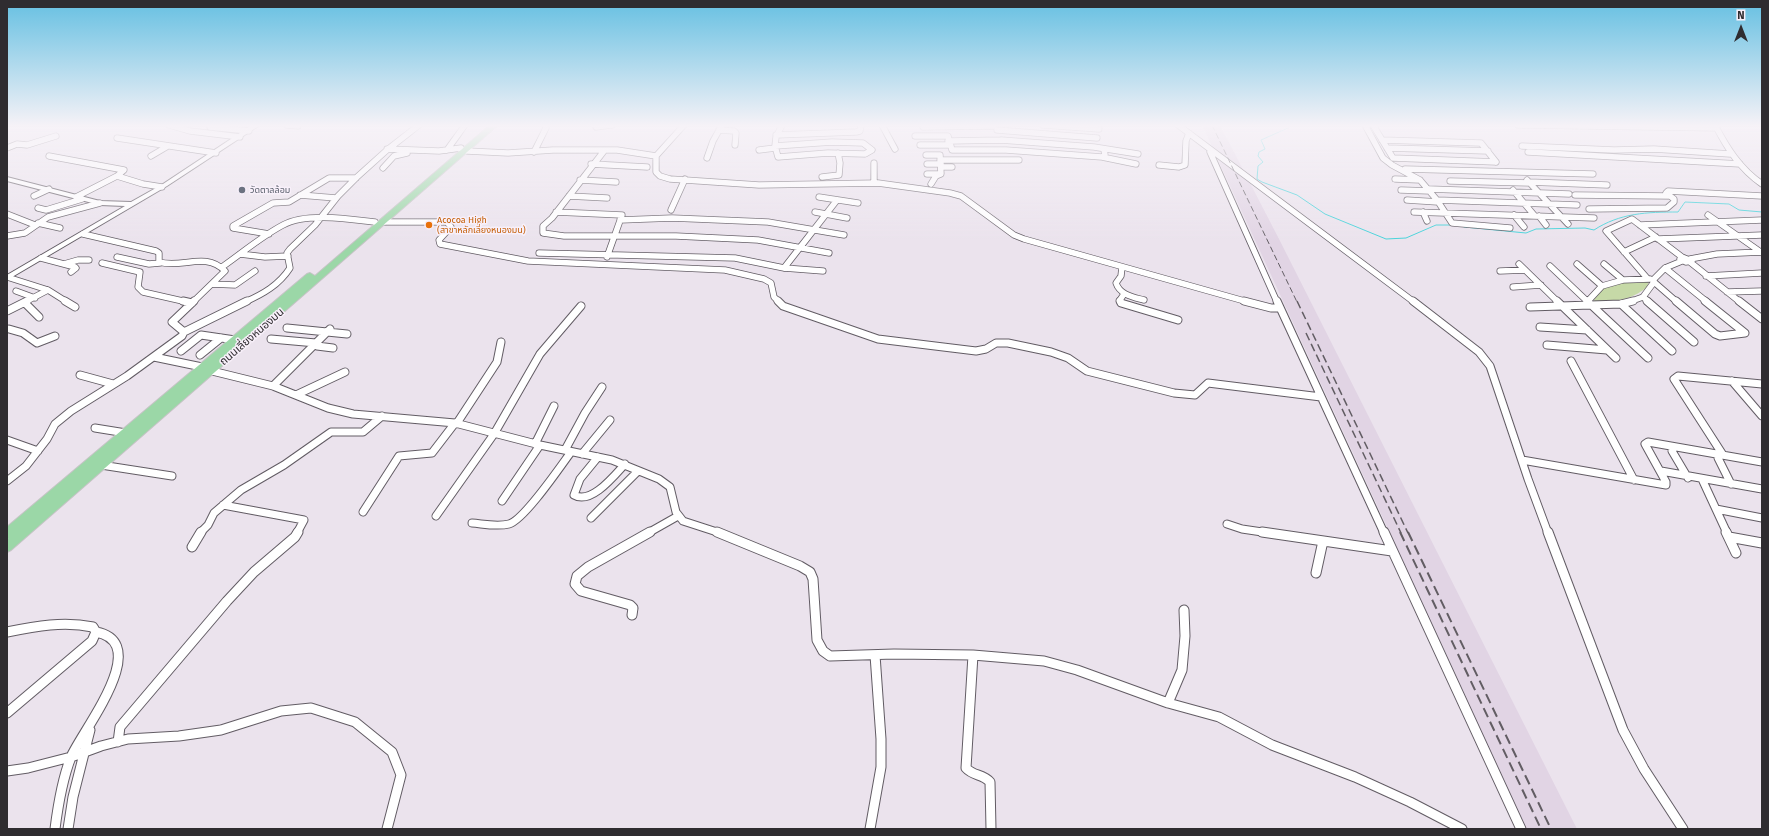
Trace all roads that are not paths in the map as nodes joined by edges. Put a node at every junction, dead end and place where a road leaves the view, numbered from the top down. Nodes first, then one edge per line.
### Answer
1 (92, 164) edge
2 (199, 164) edge
3 (371, 164) edge
4 (387, 164) edge
5 (447, 164) edge
6 (655, 164) edge
7 (840, 164) edge
8 (874, 164) edge
9 (941, 164) joint
10 (1185, 164) edge
11 (1216, 164) edge
12 (1230, 164) edge
13 (1391, 164) edge
14 (1740, 164) edge
15 (591, 165) joint
16 (1159, 165) dead end
17 (647, 166) dead end
18 (952, 167) dead end
19 (383, 168) dead end
20 (1403, 169) junction
21 (1443, 170) junction
22 (1467, 171) junction
23 (1497, 172) junction
24 (1520, 172) junction
25 (927, 174) dead end
26 (940, 174) junction
27 (1593, 174) dead end
28 (117, 176) junction
29 (822, 177) dead end
30 (356, 178) junction
31 (7, 179) edge
32 (685, 179) junction
33 (1395, 179) dead end
34 (580, 180) junction
35 (1420, 180) junction
36 (1450, 180) junction
37 (1475, 181) junction
38 (616, 182) dead end
39 (1506, 182) junction
40 (874, 183) junction
41 (1529, 183) junction
42 (931, 184) dead end
43 (1607, 184) dead end
44 (1762, 184) edge
45 (162, 187) junction
46 (49, 189) junction
47 (1401, 190) dead end
48 (1429, 190) junction
49 (1460, 190) junction
50 (1483, 191) junction
51 (1514, 192) junction
52 (1539, 193) junction
53 (1569, 194) dead end
54 (1575, 195) dead end
55 (34, 196) dead end
56 (300, 196) junction
57 (569, 196) junction
58 (1670, 196) junction
59 (1762, 196) edge
60 (819, 197) dead end
61 (79, 198) junction
62 (336, 198) junction
63 (607, 198) dead end
64 (837, 200) junction
65 (1407, 200) dead end
66 (1437, 201) junction
67 (1471, 201) junction
68 (1492, 202) junction
69 (100, 203) junction
70 (858, 203) dead end
71 (1524, 203) junction
72 (132, 204) junction
73 (1550, 204) junction
74 (1577, 205) dead end
75 (38, 208) dead end
76 (1589, 209) dead end
77 (671, 210) dead end
78 (556, 212) junction
79 (815, 212) dead end
80 (1414, 212) dead end
81 (1423, 212) junction
82 (1445, 213) junction
83 (7, 214) edge
84 (825, 214) junction
85 (1480, 214) junction
86 (1502, 214) junction
87 (1514, 215) junction
88 (1708, 215) dead end
89 (1536, 216) junction
90 (1561, 216) junction
91 (321, 217) junction
92 (847, 218) dead end
93 (1594, 218) dead end
94 (620, 220) junction
95 (1762, 220) edge
96 (1428, 221) dead end
97 (380, 222) junction
98 (1718, 222) junction
99 (37, 224) junction
100 (1568, 224) dead end
101 (1546, 225) dead end
102 (1640, 225) junction
103 (1524, 227) dead end
104 (60, 228) dead end
105 (1510, 228) dead end
106 (813, 229) junction
107 (7, 230) edge
108 (83, 234) junction
109 (269, 234) junction
110 (15, 235) junction
111 (844, 235) dead end
112 (1762, 235) edge
113 (7, 236) edge
114 (1737, 236) junction
115 (613, 237) junction
116 (1657, 238) junction
117 (799, 247) junction
118 (1624, 252) junction
119 (1761, 252) edge
120 (539, 253) dead end
121 (829, 253) dead end
122 (240, 254) junction
123 (608, 254) junction
124 (288, 256) junction
125 (117, 257) dead end
126 (42, 258) junction
127 (1682, 259) junction
128 (89, 260) dead end
129 (1690, 260) junction
130 (102, 263) dead end
131 (160, 263) junction
132 (63, 264) junction
133 (1519, 264) dead end
134 (1577, 264) dead end
135 (1604, 264) dead end
136 (605, 265) junction
137 (1550, 266) dead end
138 (222, 267) junction
139 (1122, 267) junction
140 (784, 268) junction
141 (1665, 268) junction
142 (1525, 270) junction
143 (255, 271) dead end
144 (823, 271) dead end
145 (1500, 271) dead end
146 (71, 272) dead end
147 (1762, 273) edge
148 (1706, 276) junction
149 (7, 278) edge
150 (1623, 280) junction
151 (1652, 280) junction
152 (212, 284) junction
153 (1541, 286) junction
154 (1602, 286) junction
155 (1513, 287) dead end
156 (48, 290) junction
157 (16, 291) dead end
158 (1762, 291) edge
159 (1727, 292) junction
160 (1124, 294) junction
161 (1643, 297) junction
162 (35, 298) junction
163 (1144, 300) dead end
164 (25, 303) junction
165 (192, 303) junction
166 (285, 303) junction
167 (1590, 303) junction
168 (1621, 304) junction
169 (582, 306) dead end
170 (1562, 306) junction
171 (75, 307) dead end
172 (1530, 307) dead end
173 (1280, 308) junction
174 (1750, 310) junction
175 (1762, 310) edge
176 (7, 311) edge
177 (39, 316) dead end
178 (1762, 319) edge
179 (1178, 320) dead end
180 (1540, 327) dead end
181 (287, 328) dead end
182 (8, 329) edge
183 (1587, 330) junction
184 (328, 331) junction
185 (184, 332) junction
186 (347, 334) dead end
187 (55, 336) dead end
188 (221, 338) junction
189 (271, 339) dead end
190 (235, 340) junction
191 (501, 342) dead end
192 (1694, 342) dead end
193 (316, 344) junction
194 (1546, 345) dead end
195 (333, 348) dead end
196 (1607, 350) junction
197 (1672, 350) dead end
198 (181, 351) dead end
199 (200, 355) dead end
200 (154, 357) junction
201 (1616, 358) dead end
202 (1648, 358) dead end
203 (1571, 361) dead end
204 (207, 369) junction
205 (345, 372) dead end
206 (80, 375) dead end
207 (1732, 381) junction
208 (113, 384) junction
209 (1762, 384) edge
210 (273, 386) junction
211 (602, 387) dead end
212 (296, 395) junction
213 (1321, 396) junction
214 (554, 406) dead end
215 (382, 416) junction
216 (1762, 416) edge
217 (610, 420) dead end
218 (456, 423) junction
219 (95, 428) dead end
220 (126, 433) junction
221 (494, 434) junction
222 (7, 440) edge
223 (537, 444) junction
224 (38, 451) junction
225 (568, 451) junction
226 (1672, 451) dead end
227 (582, 454) junction
228 (1720, 456) junction
229 (598, 457) junction
230 (1522, 460) junction
231 (1762, 462) edge
232 (626, 464) junction
233 (101, 466) junction
234 (638, 471) junction
235 (1662, 474) junction
236 (172, 476) dead end
237 (1688, 478) junction
238 (1634, 480) junction
239 (1703, 480) junction
240 (7, 481) edge
241 (1731, 484) junction
242 (1762, 489) edge
243 (502, 501) dead end
244 (223, 505) junction
245 (1716, 509) junction
246 (363, 512) dead end
247 (436, 516) dead end
248 (678, 516) junction
249 (591, 518) dead end
250 (1762, 518) edge
251 (472, 523) dead end
252 (1227, 524) dead end
253 (7, 534) edge
254 (1729, 537) junction
255 (1323, 541) junction
256 (1762, 543) edge
257 (7, 547) edge
258 (192, 547) dead end
259 (1392, 551) junction
260 (1736, 553) dead end
261 (1316, 573) dead end
262 (1184, 610) dead end
263 (632, 615) dead end
264 (7, 632) edge
265 (96, 632) junction
266 (875, 655) junction
267 (973, 655) junction
268 (1168, 703) junction
269 (7, 713) edge
270 (91, 722) junction
271 (118, 742) junction
272 (84, 751) junction
273 (71, 757) junction
274 (7, 771) edge
275 (55, 829) edge
276 (68, 829) edge
277 (387, 829) edge
278 (870, 829) edge
279 (990, 829) edge
280 (1462, 829) edge
281 (1521, 829) edge
282 (1682, 829) edge

1 - 28 street
2 - 45 street
3 - 30 street
4 - 19 street
5 - 97 highway, ถนนเลี่ยงหนองมน
6 - 32 street
7 - 29 street
8 - 40 street
9 - 18 street
9 - 26 street
10 - 16 street
11 - 173 street
12 - 230 street
13 - 20 street
14 - 44 street
15 - 17 street
15 - 34 street
20 - 21 street
20 - 35 street
21 - 22 street
21 - 36 street
22 - 23 street
22 - 37 street
23 - 24 street
23 - 39 street
24 - 27 street
24 - 41 street
25 - 26 street
26 - 42 street
28 - 45 street
28 - 61 street
30 - 56 street
30 - 62 street
31 - 46 street
32 - 40 street
32 - 77 street
33 - 35 street
34 - 38 street
34 - 57 street
35 - 48 street
36 - 37 street
36 - 49 street
37 - 39 street
37 - 50 street
39 - 41 street
39 - 51 street
40 - 139 street
41 - 43 street
41 - 52 street
45 - 72 street
46 - 55 street
46 - 61 street
47 - 48 street
48 - 49 street
48 - 66 street
49 - 50 street
49 - 67 street
50 - 51 street
50 - 68 street
51 - 52 street
51 - 71 street
52 - 53 street
52 - 73 street
54 - 58 street
56 - 62 street
56 - 109 street
57 - 63 street
57 - 78 street
58 - 59 street
58 - 76 street
60 - 64 street
61 - 69 street
61 - 75 street
62 - 91 street
64 - 70 street
64 - 84 street
65 - 66 street
66 - 67 street
66 - 82 street
67 - 68 street
67 - 85 street
68 - 71 street
68 - 86 street
69 - 72 street
69 - 99 street
71 - 73 street
71 - 89 street
72 - 108 street
73 - 74 street
73 - 90 street
78 - 94 street
78 - 115 street
79 - 84 street
80 - 81 street
81 - 82 street
81 - 96 street
82 - 85 street
82 - 105 street
83 - 99 street
84 - 92 street
84 - 106 street
85 - 86 street
86 - 87 street
87 - 89 street
87 - 103 street
88 - 98 street
89 - 90 street
89 - 101 street
90 - 93 street
90 - 100 street
91 - 97 street
91 - 109 street
91 - 124 street
94 - 106 street
94 - 115 street
95 - 98 street
97 - 136 street
97 - 166 highway, ถนนเลี่ยงหนองมน
98 - 102 street
98 - 114 street
99 - 104 street
99 - 110 street
102 - 116 street
102 - 118 street
106 - 111 street
106 - 117 street
107 - 110 street
108 - 126 street
108 - 131 street
109 - 122 street
110 - 113 street
112 - 114 street
114 - 116 street
114 - 119 street
115 - 117 street
115 - 123 street
116 - 118 street
116 - 127 street
117 - 121 street
117 - 140 street
118 - 151 street
119 - 129 street
120 - 123 street
122 - 124 street
122 - 138 street
123 - 136 street
123 - 140 street
124 - 185 street
125 - 131 street
126 - 132 street
126 - 149 street
127 - 129 street
127 - 141 street
128 - 132 street
129 - 148 street
130 - 165 street
131 - 138 street
132 - 146 street
133 - 142 street
134 - 154 street
135 - 150 street
136 - 213 street
137 - 167 street
138 - 152 street
139 - 160 street
139 - 173 street
140 - 144 street
141 - 151 street
141 - 151 street
142 - 145 street
142 - 153 street
143 - 152 street
147 - 148 street
148 - 159 street
149 - 156 street
150 - 151 street
150 - 154 street
151 - 161 street
152 - 165 street
153 - 155 street
153 - 170 street
154 - 167 street
156 - 162 street
156 - 171 street
157 - 162 street
158 - 159 street
159 - 174 street
160 - 163 street
160 - 179 street
161 - 168 street
161 - 192 street
162 - 164 street
164 - 176 street
164 - 177 street
165 - 185 street
166 - 190 highway, ถนนเลี่ยงหนองมน
166 - 204 highway, ถนนเลี่ยงหนองมน
167 - 168 street
167 - 170 street
167 - 202 street
168 - 197 street
169 - 221 street
170 - 172 street
170 - 183 street
173 - 213 street
174 - 175 street
174 - 178 street
180 - 183 street
181 - 184 street
182 - 187 street
183 - 196 street
184 - 186 street
184 - 193 street
185 - 200 street
188 - 190 street
188 - 198 street
188 - 199 street
189 - 193 street
190 - 204 highway, ถนนเลี่ยงหนองมน
191 - 218 street
193 - 195 street
193 - 210 street
194 - 196 street
196 - 201 street
200 - 204 street
200 - 208 street
203 - 238 street
204 - 210 street
204 - 220 highway, ถนนเลี่ยงหนองมน
204 - 233 highway, ถนนเลี่ยงหนองมน
205 - 212 street
206 - 208 street
207 - 209 street
207 - 216 street
207 - 228 street
208 - 224 street
210 - 212 street
211 - 225 street
212 - 215 street
213 - 259 street
214 - 223 street
215 - 218 street
215 - 244 street
217 - 227 street
218 - 221 street
218 - 246 street
219 - 220 street
220 - 253 highway, ถนนเลี่ยงหนองมน
221 - 223 street
221 - 247 street
222 - 224 street
223 - 225 street
223 - 243 street
224 - 240 street
225 - 227 street
225 - 251 street
226 - 237 street
227 - 229 street
228 - 231 street
228 - 235 street
228 - 241 street
229 - 232 street
229 - 232 street
230 - 238 street
230 - 282 street
232 - 234 street
233 - 236 street
233 - 257 highway, ถนนเลี่ยงหนองมน
234 - 248 street
234 - 249 street
235 - 237 street
235 - 238 street
237 - 239 street
239 - 241 street
239 - 245 street
241 - 242 street
244 - 258 street
244 - 271 street
245 - 250 street
245 - 254 street
248 - 263 street
248 - 266 street
252 - 255 street
254 - 256 street
254 - 260 street
255 - 259 street
255 - 261 street
259 - 281 street
262 - 268 street
264 - 265 street
265 - 269 street
265 - 270 street
266 - 267 street
266 - 278 street
267 - 268 street
267 - 279 street
268 - 280 street
270 - 272 street
270 - 273 street
271 - 272 street
271 - 277 street
272 - 273 street
272 - 276 street
273 - 274 street
273 - 275 street

